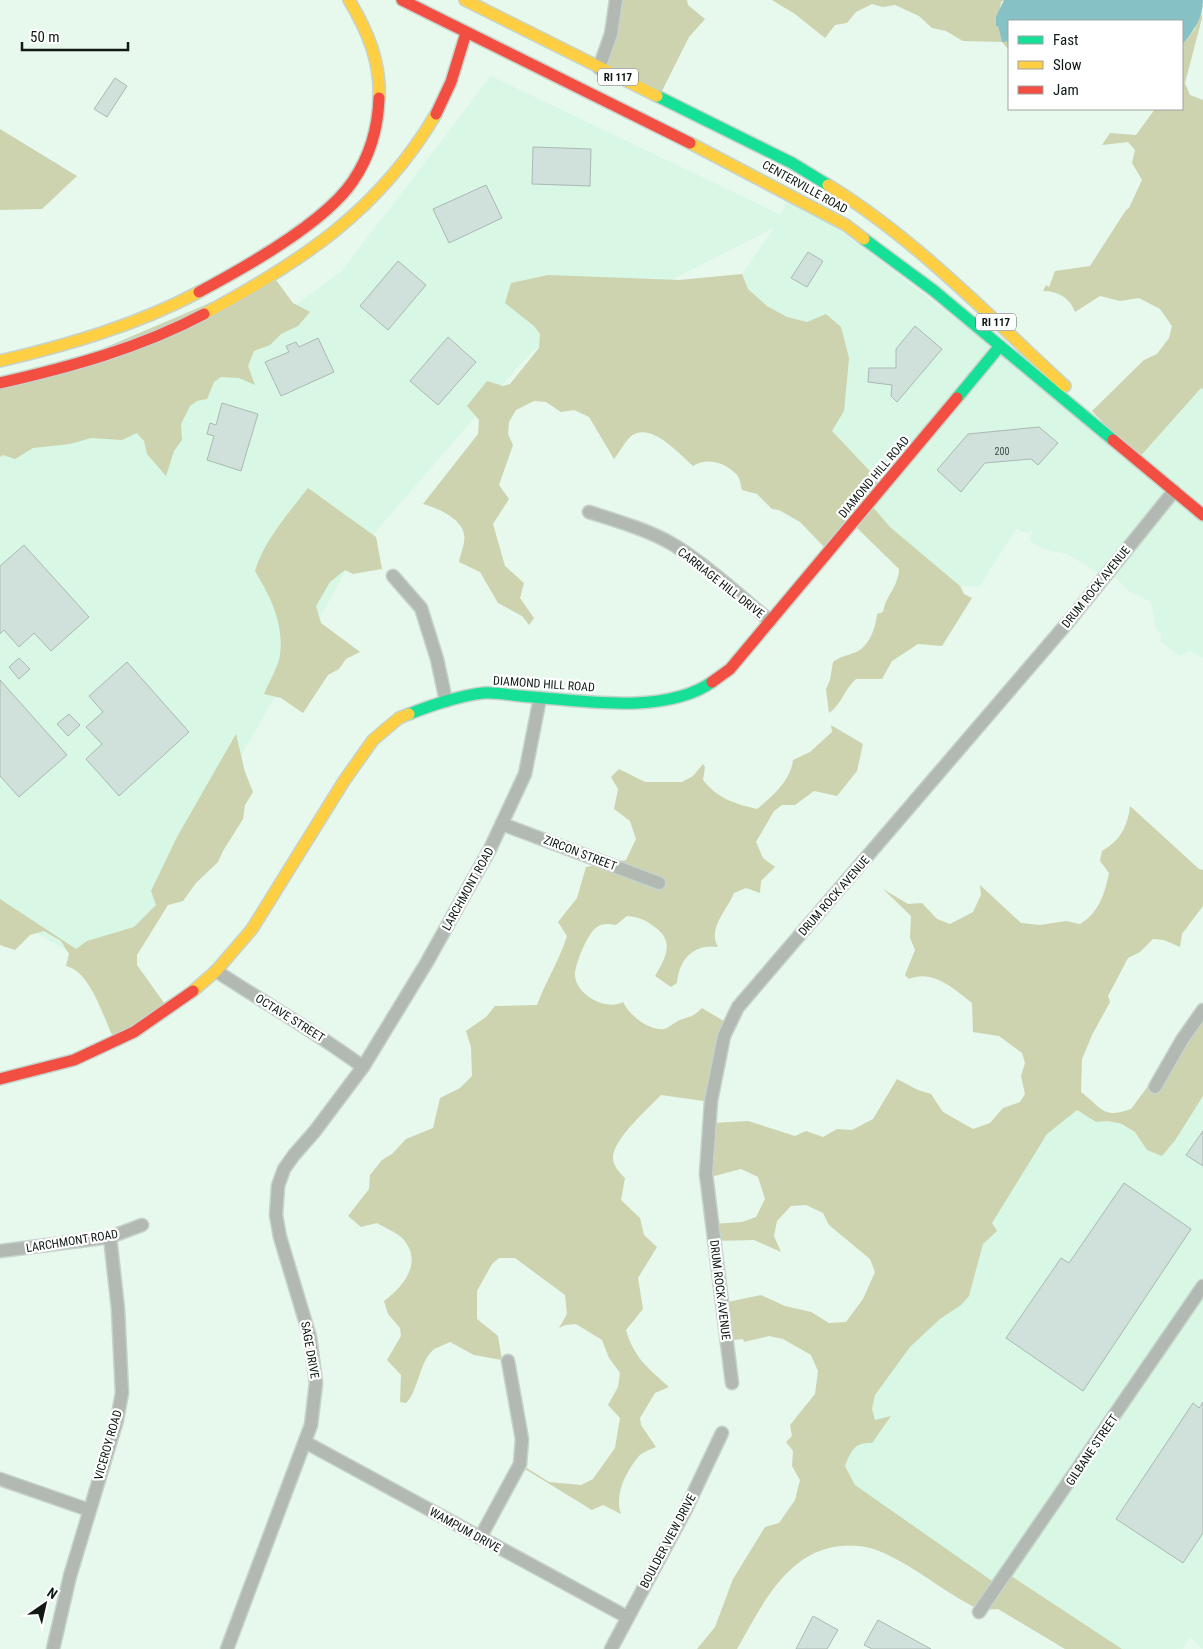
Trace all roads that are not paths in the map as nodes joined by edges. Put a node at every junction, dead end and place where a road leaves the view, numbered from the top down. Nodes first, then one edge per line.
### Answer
1 (349, 0) edge
2 (402, 0) edge
3 (465, 0) edge
4 (616, 0) edge
5 (466, 33) junction
6 (599, 68) junction
7 (767, 167) junction
8 (787, 177) junction
9 (1009, 334) junction
10 (1000, 346) junction
11 (0, 362) edge
12 (0, 382) edge
13 (1149, 470) junction
14 (1174, 492) junction
15 (589, 512) dead end
16 (1203, 515) edge
17 (393, 576) dead end
18 (770, 621) junction
19 (540, 698) junction
20 (446, 701) junction
21 (502, 824) junction
22 (659, 882) dead end
23 (216, 970) junction
24 (1203, 1010) edge
25 (363, 1067) junction
26 (0, 1079) edge
27 (1155, 1087) dead end
28 (142, 1226) dead end
29 (110, 1237) junction
30 (0, 1251) edge
31 (1203, 1287) edge
32 (508, 1361) dead end
33 (732, 1383) dead end
34 (722, 1433) dead end
35 (305, 1442) junction
36 (0, 1479) edge
37 (89, 1510) junction
38 (480, 1538) junction
39 (979, 1612) dead end
40 (627, 1617) junction
41 (53, 1649) edge
42 (227, 1649) edge
43 (611, 1649) edge

1 - 11 main road
2 - 5 main road, CENTERVILLE ROAD / RI 117
3 - 5 main road
3 - 6 main road, CENTERVILLE ROAD / RI 117
4 - 6 street
5 - 7 main road, CENTERVILLE ROAD / RI 117
5 - 12 main road
6 - 7 main road, CENTERVILLE ROAD / RI 117
7 - 8 main road, CENTERVILLE ROAD / RI 117
7 - 8 main road, CENTERVILLE ROAD / RI 117
8 - 9 main road, CENTERVILLE ROAD / RI 117
8 - 10 main road, CENTERVILLE ROAD / RI 117
9 - 10 main road, DIAMOND HILL ROAD
9 - 13 main road, CENTERVILLE ROAD / RI 117
10 - 13 main road, CENTERVILLE ROAD / RI 117
10 - 18 main road, DIAMOND HILL ROAD
13 - 14 main road, CENTERVILLE ROAD / RI 117
14 - 16 main road, CENTERVILLE ROAD / RI 117
14 - 33 street, DRUM ROCK AVENUE
15 - 18 street, CARRIAGE HILL DRIVE
17 - 20 street
18 - 19 main road, DIAMOND HILL ROAD
19 - 20 main road, DIAMOND HILL ROAD
19 - 21 street, LARCHMONT ROAD
20 - 23 main road, DIAMOND HILL ROAD
21 - 22 street, ZIRCON STREET
21 - 25 street, LARCHMONT ROAD
23 - 25 street, OCTAVE STREET
23 - 26 main road, DIAMOND HILL ROAD
24 - 27 street
25 - 35 street, SAGE DRIVE
28 - 29 street, LARCHMONT ROAD
29 - 30 street, LARCHMONT ROAD
29 - 37 street, VICEROY ROAD
31 - 39 street, GILBANE STREET
32 - 38 street
34 - 40 street, BOULDER VIEW DRIVE
35 - 38 street, WAMPUM DRIVE
35 - 42 street, SAGE DRIVE
36 - 37 street
37 - 41 street, VICEROY ROAD
38 - 40 street, WAMPUM DRIVE
40 - 43 street, BOULDER VIEW DRIVE

